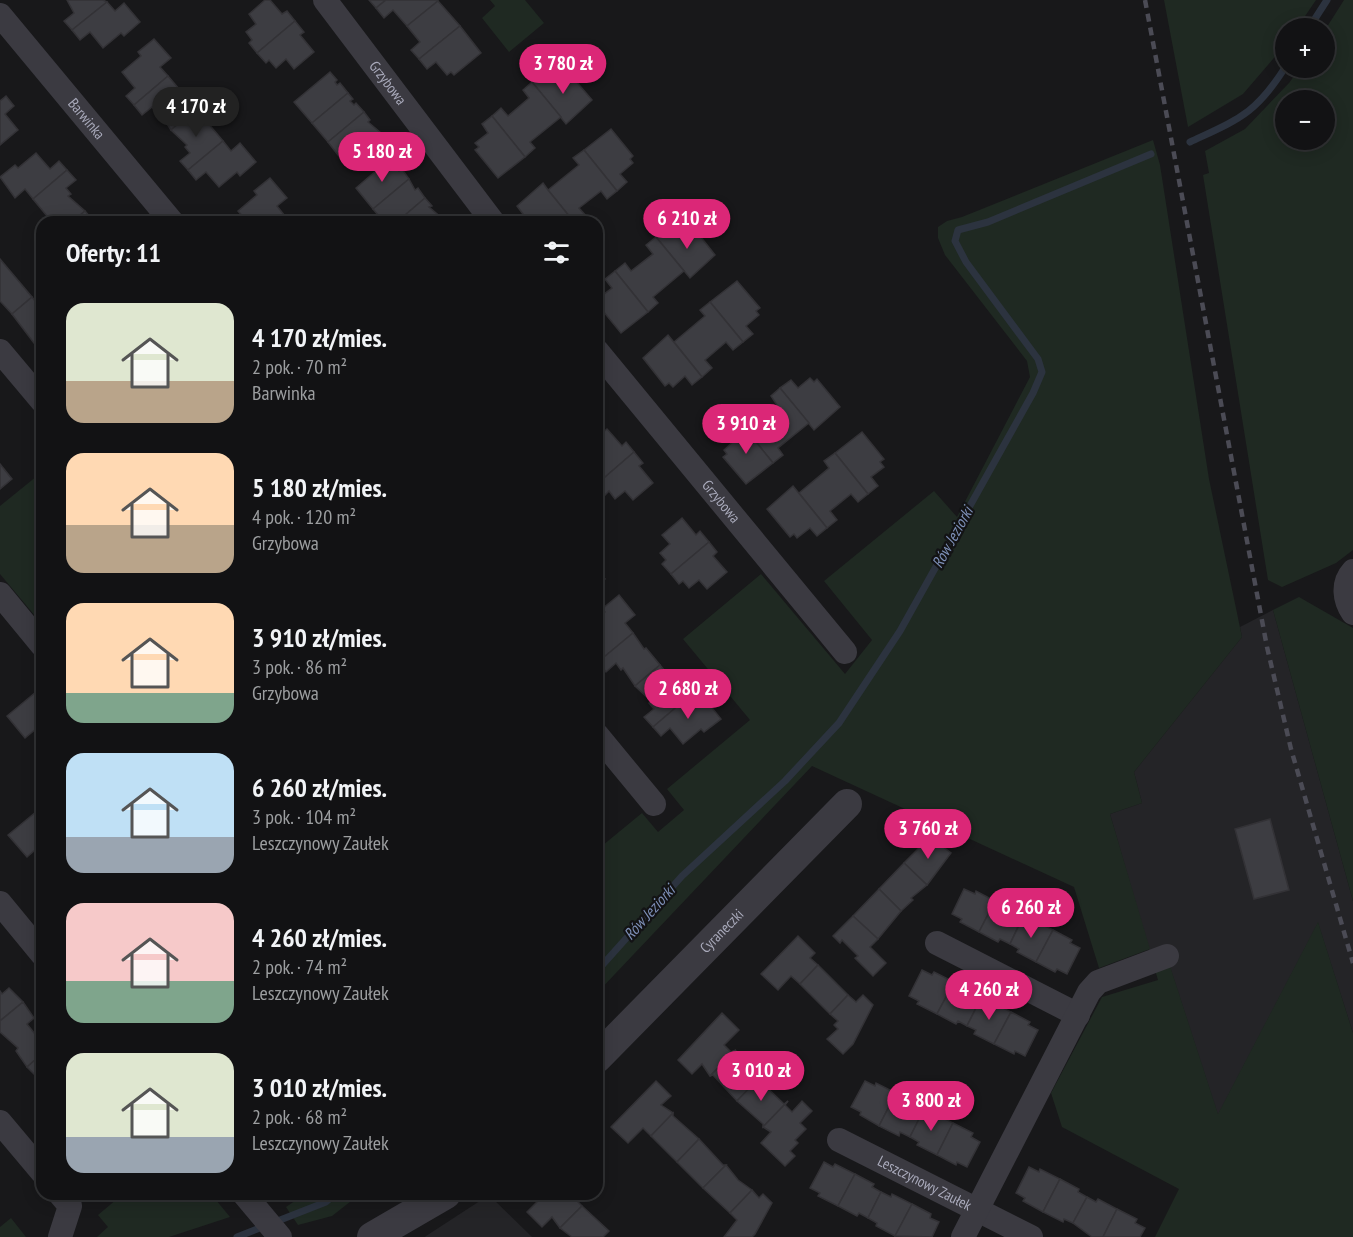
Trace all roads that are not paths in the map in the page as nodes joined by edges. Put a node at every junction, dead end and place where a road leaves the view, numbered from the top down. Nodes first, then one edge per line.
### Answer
1 (325, 0) edge
2 (0, 15) edge
3 (167, 216) edge
4 (487, 216) edge
5 (0, 351) edge
6 (603, 358) edge
7 (36, 394) edge
8 (1349, 575) edge
9 (0, 594) edge
10 (1353, 613) edge
11 (36, 638) edge
12 (845, 652) dead end
13 (603, 742) edge
14 (654, 804) dead end
15 (847, 804) dead end
16 (0, 903) edge
17 (937, 943) dead end
18 (36, 947) edge
19 (1167, 956) dead end
20 (1078, 1015) junction
21 (603, 1052) edge
22 (0, 1122) edge
23 (839, 1140) dead end
24 (36, 1165) edge
25 (65, 1200) edge
26 (436, 1200) edge
27 (250, 1201) edge
28 (977, 1210) junction
29 (278, 1234) edge
30 (60, 1237) edge
31 (372, 1237) edge
32 (963, 1237) edge
33 (1031, 1237) edge

1 - 4 street, Grzybowa
2 - 3 street, Barwinka
5 - 7 street
6 - 12 street, Grzybowa
8 - 10 street
9 - 11 street
13 - 14 street
15 - 21 street, Cyraneczki
16 - 18 street
17 - 20 street
19 - 20 street, Leszczynowy Zaułek
20 - 28 street, Leszczynowy Zaułek
22 - 24 street
23 - 28 street, Leszczynowy Zaułek
25 - 30 street
26 - 31 street
27 - 29 street
28 - 32 street, Leszczynowy Zaułek
28 - 33 street, Leszczynowy Zaułek

